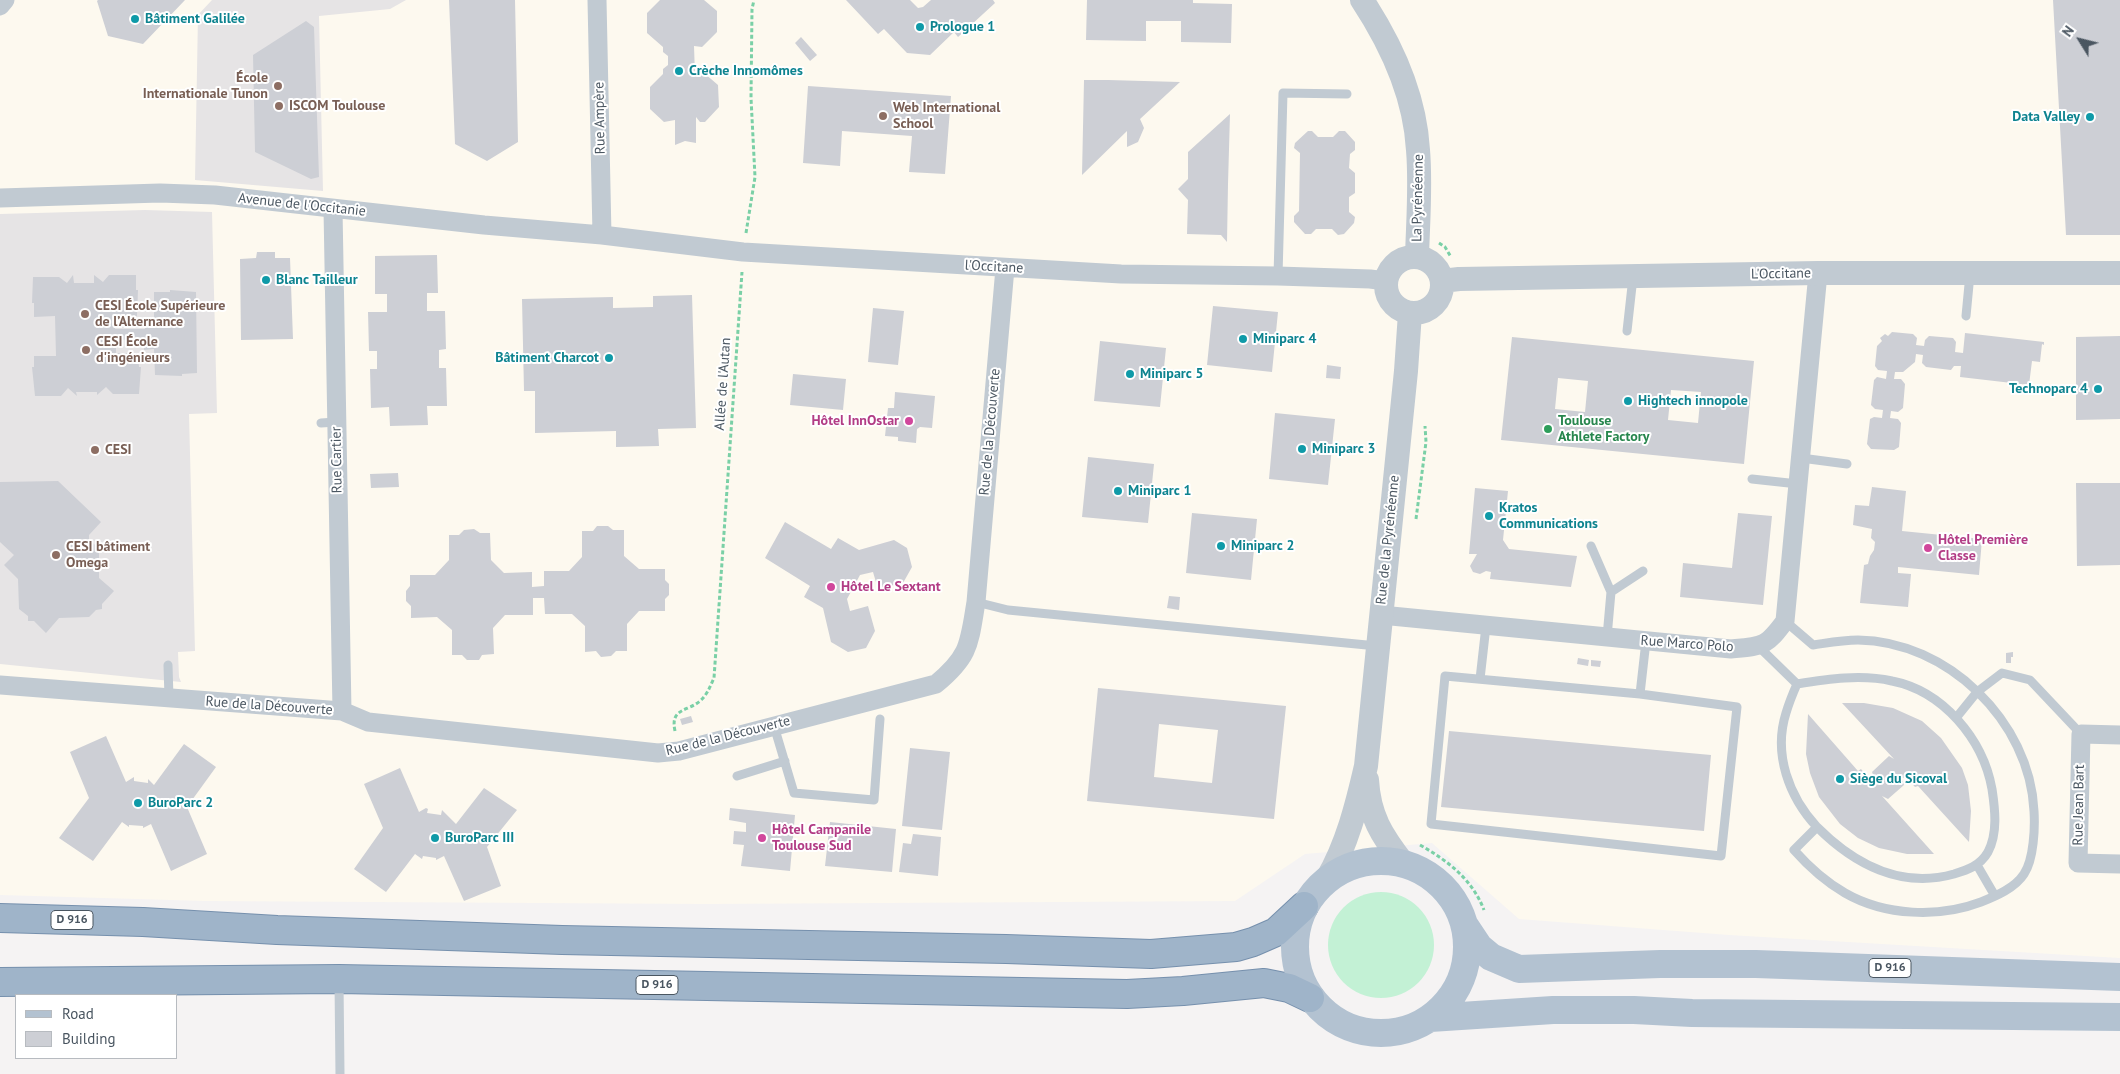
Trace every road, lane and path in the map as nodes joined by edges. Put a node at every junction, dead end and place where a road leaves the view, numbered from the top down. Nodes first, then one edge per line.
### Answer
1 (5, 0) edge
2 (598, 0) edge
3 (754, 0) edge
4 (1362, 0) edge
5 (0, 6) edge
6 (1347, 94) dead end
7 (0, 198) edge
8 (332, 208) junction
9 (602, 235) junction
10 (743, 252) junction
11 (1417, 257) junction
12 (994, 264) junction
13 (1970, 273) junction
14 (2120, 273) edge
15 (1818, 274) junction
16 (1278, 276) junction
17 (1633, 276) junction
18 (1386, 281) junction
19 (1442, 281) junction
20 (1410, 313) junction
21 (1966, 316) dead end
22 (1627, 331) dead end
23 (1801, 458) junction
24 (1847, 464) dead end
25 (1752, 479) dead end
26 (1798, 484) junction
27 (1591, 546) dead end
28 (1643, 571) dead end
29 (1611, 592) junction
30 (976, 602) junction
31 (1381, 615) junction
32 (1785, 621) junction
33 (1486, 626) junction
34 (1607, 637) junction
35 (1646, 641) junction
36 (1377, 646) junction
37 (1760, 646) junction
38 (168, 665) dead end
39 (1480, 679) junction
40 (1797, 684) junction
41 (0, 685) edge
42 (1977, 692) junction
43 (1640, 694) junction
44 (169, 699) junction
45 (342, 711) junction
46 (1956, 718) junction
47 (880, 720) dead end
48 (774, 725) junction
49 (2081, 734) junction
50 (2120, 735) edge
51 (679, 751) junction
52 (785, 761) junction
53 (1366, 766) junction
54 (737, 776) dead end
55 (1817, 827) junction
56 (1403, 863) junction
57 (2120, 864) edge
58 (1977, 865) junction
59 (1326, 879) junction
60 (1995, 896) junction
61 (1304, 906) junction
62 (0, 918) edge
63 (1465, 926) junction
64 (2120, 977) edge
65 (339, 979) junction
66 (0, 982) edge
67 (1310, 998) junction
68 (2120, 1017) edge
69 (1430, 1018) junction
70 (340, 1074) edge

1 - 5 street
2 - 9 street, Rue Ampère
3 - 10 path, Allée de l'Autan
4 - 11 street, La Pyrénéenne
6 - 16 lane
7 - 8 street, Avenue de l'Occitanie
8 - 9 street, Avenue de l'Occitanie
8 - 45 street, Rue Cartier
9 - 10 street, l'Occitane
10 - 12 street, l'Occitane
10 - 51 path, Allée de l'Autan
11 - 18 street
11 - 19 street
12 - 16 street, l'Occitane
12 - 30 street, Rue de la Découverte
13 - 14 street, L'Occitane
13 - 15 street, L'Occitane
13 - 21 lane
15 - 17 street, L'Occitane
15 - 23 street
16 - 18 street, l'Occitane
17 - 19 street, L'Occitane
17 - 22 lane
18 - 20 street
19 - 20 street
20 - 31 street, Rue de la Pyrénéenne
23 - 24 lane
23 - 26 street
25 - 26 lane
26 - 32 street
27 - 29 lane
28 - 29 lane
29 - 34 lane
30 - 36 lane
30 - 48 street, Rue de la Découverte
31 - 33 street, Rue Marco Polo
31 - 36 street, Rue de la Pyrénéenne
32 - 37 street
32 - 42 lane
33 - 34 street, Rue Marco Polo
33 - 39 lane
34 - 35 street, Rue Marco Polo
35 - 37 street, Rue Marco Polo
35 - 43 lane
36 - 53 street, Rue de la Pyrénéenne
37 - 40 lane
38 - 44 lane
39 - 43 lane
39 - 43 lane
40 - 46 lane
40 - 55 lane
41 - 44 street, Rue de la Découverte
42 - 46 lane
42 - 49 lane
42 - 60 lane
44 - 45 street, Rue de la Découverte
45 - 51 street, Rue de la Découverte
46 - 58 lane
47 - 52 lane
48 - 51 street, Rue de la Découverte
48 - 52 lane
49 - 50 street
49 - 57 street, Rue Jean Bart
52 - 54 lane
53 - 56 street, Rue de la Pyrénéenne
53 - 59 street, Rue de la Pyrénéenne
55 - 58 lane
55 - 60 lane
56 - 59 main road
56 - 63 main road
58 - 60 lane
59 - 61 main road
61 - 62 highway, D 916
61 - 67 main road
63 - 64 main road, D 916
63 - 69 main road
65 - 66 highway, D 916
65 - 67 highway, D 916
65 - 70 lane
67 - 69 main road
68 - 69 main road

